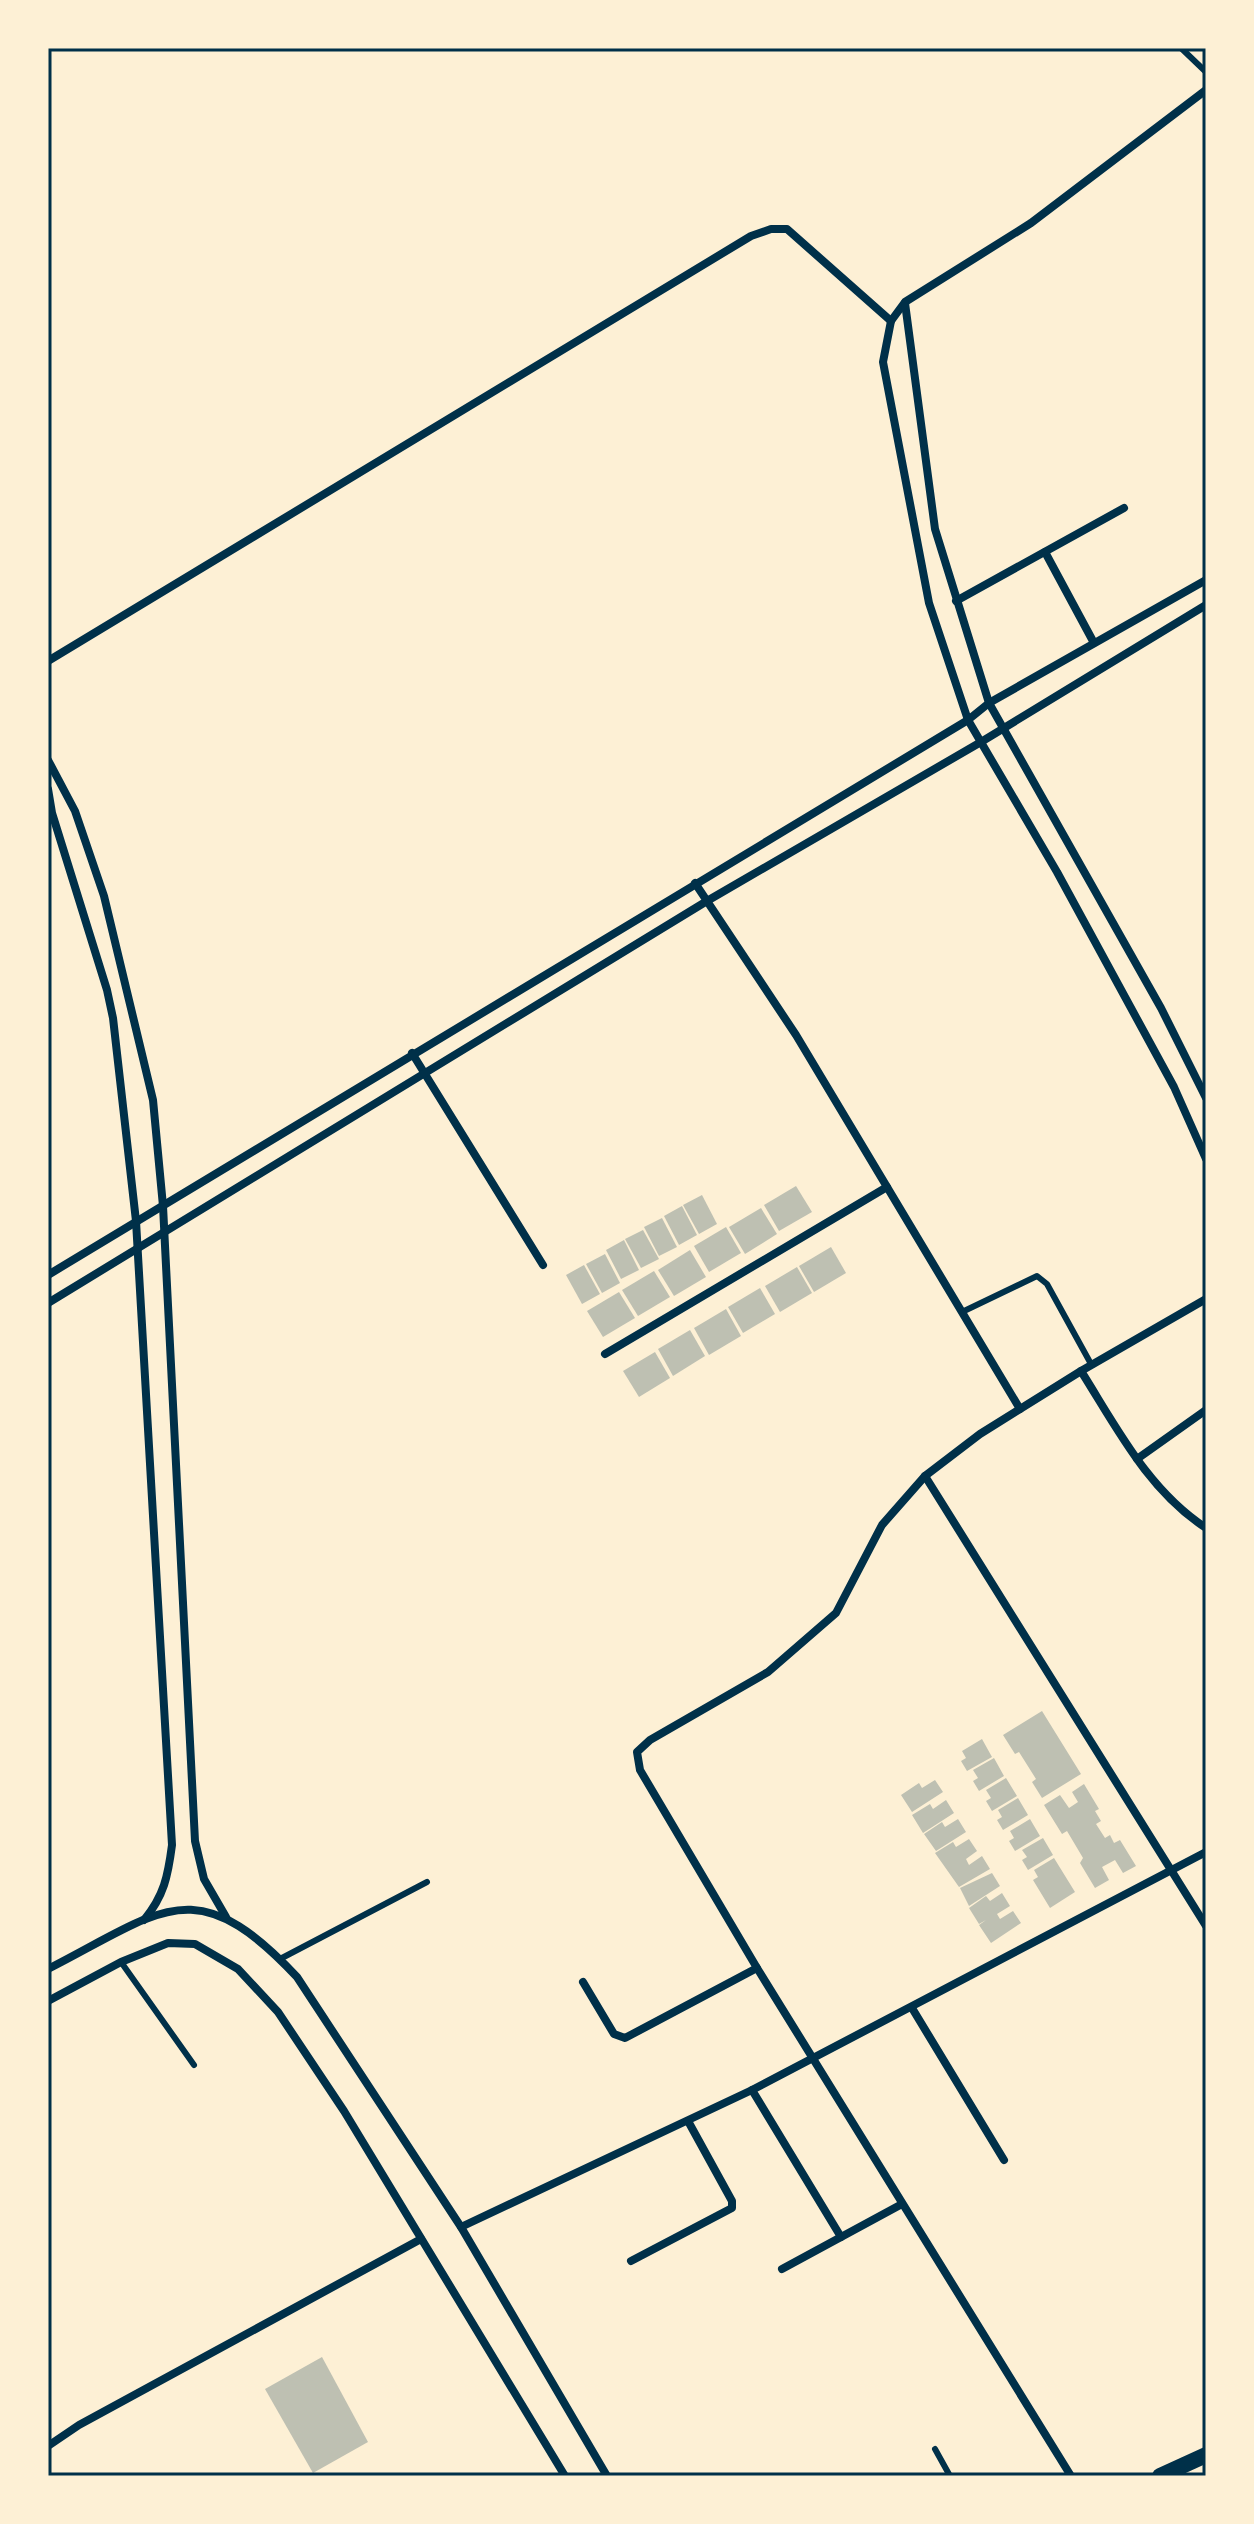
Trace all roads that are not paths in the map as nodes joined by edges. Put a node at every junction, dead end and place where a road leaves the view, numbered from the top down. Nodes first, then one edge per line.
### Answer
1 (1181, 48) edge
2 (1206, 72) edge
3 (1206, 90) edge
4 (905, 302) junction
5 (891, 321) junction
6 (1124, 508) dead end
7 (1045, 552) junction
8 (1206, 580) edge
9 (956, 601) junction
10 (1206, 605) edge
11 (1094, 643) junction
12 (48, 661) edge
13 (989, 703) junction
14 (968, 720) junction
15 (1002, 727) junction
16 (981, 742) junction
17 (48, 760) edge
18 (48, 789) edge
19 (695, 883) junction
20 (707, 901) junction
21 (412, 1053) junction
22 (425, 1073) junction
23 (1206, 1098) edge
24 (1206, 1159) edge
25 (887, 1187) junction
26 (163, 1206) junction
27 (136, 1221) junction
28 (164, 1233) junction
29 (137, 1249) junction
30 (543, 1265) dead end
31 (48, 1275) edge
32 (1206, 1299) edge
33 (48, 1303) edge
34 (962, 1312) junction
35 (605, 1354) dead end
36 (1091, 1364) junction
37 (1081, 1371) junction
38 (1020, 1409) junction
39 (1206, 1410) edge
40 (1137, 1459) junction
41 (925, 1476) junction
42 (1206, 1528) edge
43 (1206, 1852) edge
44 (1172, 1871) junction
45 (427, 1882) dead end
46 (226, 1917) junction
47 (144, 1920) junction
48 (1206, 1926) edge
49 (280, 1959) junction
50 (121, 1962) junction
51 (757, 1968) junction
52 (48, 1969) edge
53 (583, 1982) dead end
54 (48, 2001) edge
55 (912, 2008) junction
56 (814, 2059) junction
57 (194, 2065) dead end
58 (752, 2090) junction
59 (688, 2121) junction
60 (1004, 2160) dead end
61 (902, 2204) junction
62 (461, 2227) junction
63 (841, 2237) junction
64 (421, 2239) junction
65 (631, 2261) dead end
66 (782, 2269) dead end
67 (48, 2446) edge
68 (935, 2449) dead end
69 (1206, 2455) edge
70 (565, 2476) edge
71 (607, 2476) edge
72 (950, 2476) edge
73 (1071, 2476) edge
74 (1160, 2476) edge

1 - 2 lane
3 - 4 street
4 - 5 street
4 - 9 street
5 - 12 street
5 - 14 street
6 - 7 street
7 - 9 street
7 - 11 street
8 - 11 street
9 - 13 street
10 - 15 street
11 - 13 street
13 - 14 street
13 - 15 street
14 - 16 street
14 - 19 street
15 - 16 street
15 - 23 street
16 - 20 street
16 - 24 street
17 - 26 street
18 - 27 street
19 - 20 street
19 - 21 street
20 - 22 street
20 - 25 street
21 - 22 street
21 - 26 street
22 - 28 street
22 - 30 street
25 - 34 street
25 - 35 street
26 - 27 street
26 - 28 street
27 - 29 street
27 - 31 street
28 - 29 street
28 - 46 street
29 - 33 street
29 - 47 street
32 - 36 street
34 - 36 lane
34 - 38 street
36 - 37 street
37 - 38 street
37 - 40 street
38 - 41 street
39 - 40 street
40 - 42 street
41 - 44 street
41 - 51 street
43 - 44 street
44 - 48 street
44 - 55 street
45 - 49 lane
46 - 47 street
46 - 49 street
47 - 52 street
49 - 62 street
50 - 54 street
50 - 57 lane
50 - 64 street
51 - 53 street
51 - 56 street
55 - 56 street
55 - 60 street
56 - 58 street
56 - 61 street
58 - 59 street
58 - 63 street
59 - 62 street
59 - 65 street
61 - 63 street
61 - 73 street
62 - 71 street
63 - 66 street
64 - 67 street
64 - 70 street
68 - 72 lane
69 - 74 main road

